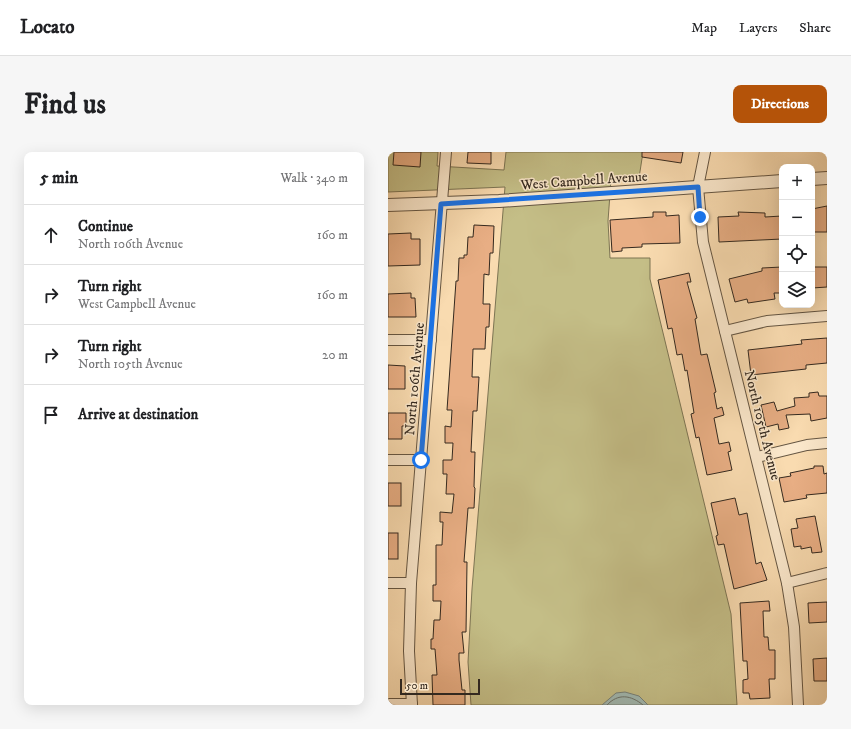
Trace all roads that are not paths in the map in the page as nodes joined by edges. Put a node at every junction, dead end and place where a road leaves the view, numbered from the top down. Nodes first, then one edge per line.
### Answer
1 (446, 152) edge
2 (705, 152) edge
3 (827, 178) edge
4 (815, 179) edge
5 (779, 181) edge
6 (698, 187) junction
7 (441, 204) junction
8 (388, 205) edge
9 (827, 316) edge
10 (725, 330) junction
11 (388, 340) edge
12 (431, 340) junction
13 (827, 443) edge
14 (757, 457) junction
15 (388, 460) edge
16 (421, 460) junction
17 (827, 573) edge
18 (388, 583) edge
19 (411, 583) junction
20 (787, 583) junction
21 (388, 704) edge
22 (412, 705) edge
23 (798, 705) edge

1 - 7 street, North 106th Avenue
2 - 6 street, North 105th Avenue
3 - 4 street
5 - 6 street, West Campbell Avenue
6 - 7 street, West Campbell Avenue
6 - 10 street, North 105th Avenue
7 - 8 street, West Campbell Avenue
7 - 12 street, North 106th Avenue
9 - 10 street
10 - 14 street, North 105th Avenue
11 - 12 street
12 - 16 street, North 106th Avenue
13 - 14 street
14 - 20 street, North 105th Avenue
15 - 16 street
16 - 19 street, North 106th Avenue
17 - 20 street
18 - 19 street
19 - 22 street, North 106th Avenue
20 - 23 street, North 105th Avenue
21 - 22 street

